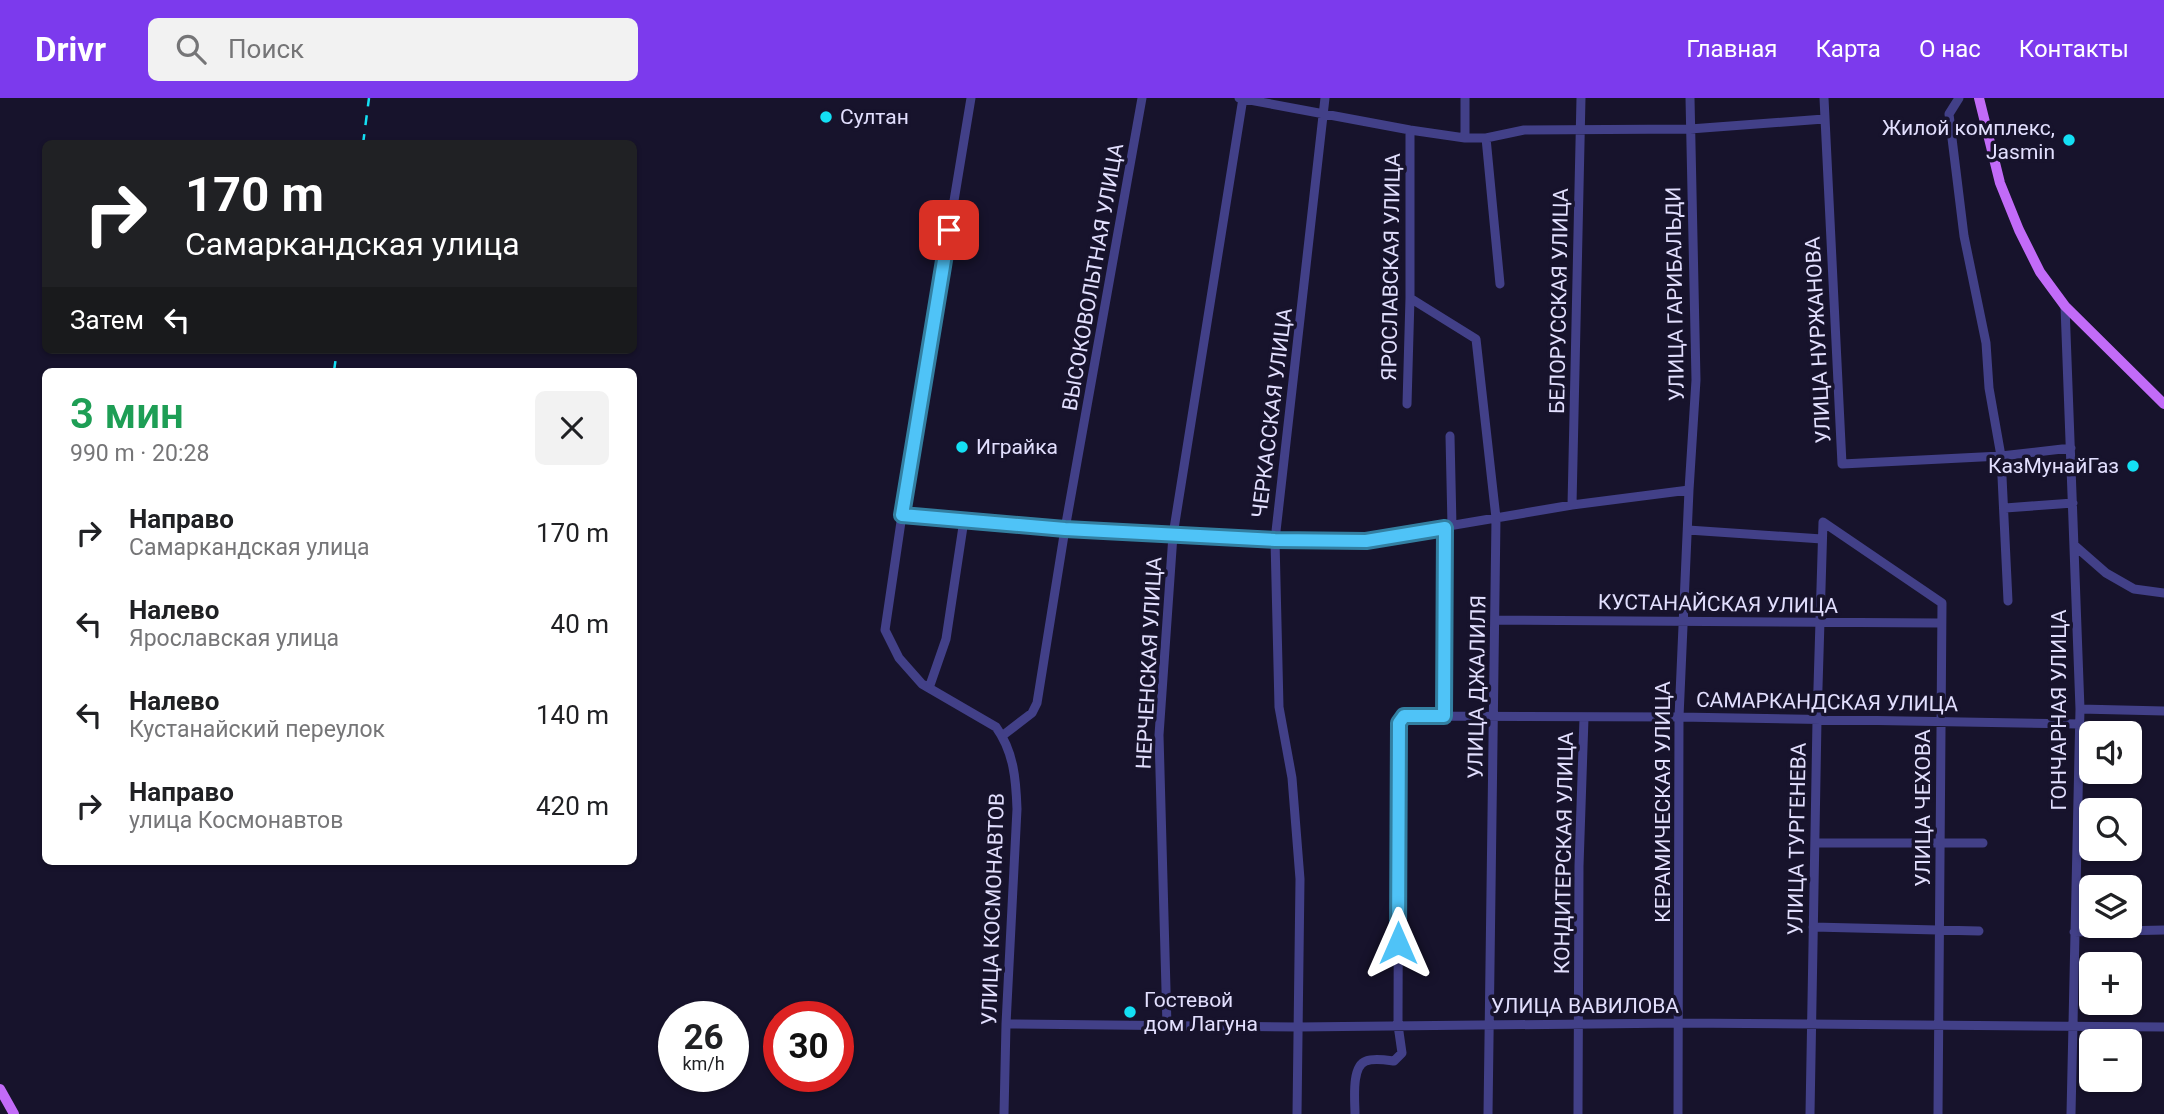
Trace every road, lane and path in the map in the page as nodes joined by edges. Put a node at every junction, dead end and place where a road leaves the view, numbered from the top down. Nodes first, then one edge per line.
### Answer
1 (971, 98) edge
2 (1142, 98) edge
3 (1241, 98) edge
4 (1325, 98) edge
5 (1465, 98) edge
6 (1581, 98) edge
7 (1689, 98) edge
8 (1824, 98) edge
9 (1959, 98) edge
10 (1979, 98) edge
11 (1324, 114) junction
12 (1824, 119) junction
13 (1690, 129) junction
14 (1410, 130) junction
15 (1580, 131) junction
16 (1465, 138) junction
17 (1486, 138) junction
18 (1500, 284) dead end
19 (1410, 298) junction
20 (2065, 306) junction
21 (1407, 404) dead end
22 (2164, 404) edge
23 (1450, 436) dead end
24 (2071, 448) junction
25 (2001, 456) junction
26 (1689, 490) junction
27 (2073, 503) junction
28 (1572, 505) junction
29 (2005, 508) junction
30 (902, 515) junction
31 (1496, 518) junction
32 (964, 520) junction
33 (1823, 522) joint
34 (1449, 527) junction
35 (1065, 529) junction
36 (1688, 530) junction
37 (1173, 535) junction
38 (1822, 539) junction
39 (1275, 540) junction
40 (2074, 545) junction
41 (2164, 593) edge
42 (2008, 601) dead end
43 (1496, 620) junction
44 (1683, 621) junction
45 (1940, 623) junction
46 (1820, 624) junction
47 (929, 688) junction
48 (2080, 709) junction
49 (2164, 711) edge
50 (1444, 716) junction
51 (1495, 716) junction
52 (1679, 717) junction
53 (1584, 718) junction
54 (1817, 720) junction
55 (1941, 721) junction
56 (2080, 721) edge
57 (2079, 724) edge
58 (1002, 736) junction
59 (2079, 759) edge
60 (1815, 843) junction
61 (1983, 843) dead end
62 (1940, 844) junction
63 (1814, 927) junction
64 (2164, 930) edge
65 (1979, 931) dead end
66 (1939, 932) junction
67 (2074, 932) junction
68 (1580, 1023) junction
69 (1679, 1023) junction
70 (1006, 1024) junction
71 (1488, 1024) junction
72 (1812, 1024) junction
73 (1939, 1024) junction
74 (1398, 1025) junction
75 (1167, 1026) junction
76 (1298, 1027) junction
77 (2072, 1027) junction
78 (2164, 1027) edge
79 (0, 1089) edge
80 (14, 1114) edge
81 (1004, 1114) edge
82 (1297, 1114) edge
83 (1355, 1114) edge
84 (1489, 1114) edge
85 (1578, 1114) edge
86 (1678, 1114) edge
87 (1810, 1114) edge
88 (1938, 1114) edge
89 (2071, 1114) edge

1 - 30 street
2 - 35 street, ВЫСОКОВОЛЬТНАЯ УЛИЦА
3 - 11 street
3 - 37 street, НЕРЧЕНСКАЯ УЛИЦА
4 - 11 street, ЧЕРКАССКАЯ УЛИЦА
5 - 16 street
6 - 15 street, БЕЛОРУССКАЯ УЛИЦА
7 - 13 street, УЛИЦА ГАРИБАЛЬДИ
8 - 12 street, УЛИЦА НУРЖАНОВА
9 - 25 street
10 - 20 main road
11 - 14 street
11 - 39 street, ЧЕРКАССКАЯ УЛИЦА
12 - 13 street
12 - 25 street, УЛИЦА НУРЖАНОВА
13 - 15 street
13 - 26 street, УЛИЦА ГАРИБАЛЬДИ
14 - 16 street
14 - 19 street, ЯРОСЛАВСКАЯ УЛИЦА
15 - 17 street
15 - 28 street, БЕЛОРУССКАЯ УЛИЦА
16 - 17 street
17 - 18 street
19 - 21 street, ЯРОСЛАВСКАЯ УЛИЦА
19 - 31 street, УЛИЦА ДЖАЛИЛЯ
20 - 22 main road
20 - 24 street, ГОНЧАРНАЯ УЛИЦА
23 - 34 street
24 - 25 street, УЛИЦА НУРЖАНОВА
24 - 27 street, ГОНЧАРНАЯ УЛИЦА
25 - 29 street
26 - 28 street
26 - 36 street, КЕРАМИЧЕСКАЯ УЛИЦА
27 - 29 street
27 - 40 street, ГОНЧАРНАЯ УЛИЦА
28 - 31 street
29 - 42 street
30 - 32 street
30 - 47 street
31 - 34 street
31 - 43 street, УЛИЦА ДЖАЛИЛЯ
32 - 35 street
32 - 47 street
33 - 38 street, УЛИЦА ТУРГЕНЕВА
33 - 45 street, УЛИЦА ЧЕХОВА
34 - 39 street
34 - 50 street
35 - 37 street
35 - 58 street, ВЫСОКОВОЛЬТНАЯ УЛИЦА
36 - 38 street
36 - 44 street, КЕРАМИЧЕСКАЯ УЛИЦА
37 - 39 street
37 - 75 street, НЕРЧЕНСКАЯ УЛИЦА
38 - 46 street, УЛИЦА ТУРГЕНЕВА
39 - 76 street, ЧЕРКАССКАЯ УЛИЦА
40 - 41 street
40 - 48 street, ГОНЧАРНАЯ УЛИЦА
43 - 44 street, КУСТАНАЙСКАЯ УЛИЦА
43 - 51 street, УЛИЦА ДЖАЛИЛЯ
44 - 46 street, КУСТАНАЙСКАЯ УЛИЦА
44 - 52 street, КЕРАМИЧЕСКАЯ УЛИЦА
45 - 46 street, КУСТАНАЙСКАЯ УЛИЦА
45 - 55 street, УЛИЦА ЧЕХОВА
46 - 54 street, УЛИЦА ТУРГЕНЕВА
47 - 58 street
48 - 49 street
48 - 56 street, ГОНЧАРНАЯ УЛИЦА
50 - 51 street, САМАРКАНДСКАЯ УЛИЦА
50 - 74 street, САМАРКАНДСКАЯ УЛИЦА
51 - 53 street, САМАРКАНДСКАЯ УЛИЦА
51 - 71 street, УЛИЦА ДЖАЛИЛЯ
52 - 53 street, САМАРКАНДСКАЯ УЛИЦА
52 - 54 street, САМАРКАНДСКАЯ УЛИЦА
52 - 69 street, КЕРАМИЧЕСКАЯ УЛИЦА
53 - 68 street, КОНДИТЕРСКАЯ УЛИЦА
54 - 55 street, САМАРКАНДСКАЯ УЛИЦА
54 - 60 street, УЛИЦА ТУРГЕНЕВА
55 - 57 street, САМАРКАНДСКАЯ УЛИЦА
55 - 62 street, УЛИЦА ЧЕХОВА
58 - 70 street, УЛИЦА КОСМОНАВТОВ
59 - 67 street, ГОНЧАРНАЯ УЛИЦА
60 - 62 street
60 - 63 street, УЛИЦА ТУРГЕНЕВА
61 - 62 street
62 - 66 street, УЛИЦА ЧЕХОВА
63 - 66 street
63 - 72 street, УЛИЦА ТУРГЕНЕВА
64 - 67 street
65 - 66 street
66 - 73 street, УЛИЦА ЧЕХОВА
67 - 77 street, ГОНЧАРНАЯ УЛИЦА
68 - 69 street, УЛИЦА ВАВИЛОВА
68 - 71 street, УЛИЦА ВАВИЛОВА
68 - 85 street, КОНДИТЕРСКАЯ УЛИЦА
69 - 72 street, УЛИЦА ВАВИЛОВА
69 - 86 street, КЕРАМИЧЕСКАЯ УЛИЦА
70 - 75 street, УЛИЦА ВАВИЛОВА
70 - 81 street, УЛИЦА КОСМОНАВТОВ
71 - 74 street, УЛИЦА ВАВИЛОВА
71 - 84 street, УЛИЦА ДЖАЛИЛЯ
72 - 73 street, УЛИЦА ВАВИЛОВА
72 - 87 street, УЛИЦА ТУРГЕНЕВА
73 - 77 street, УЛИЦА ВАВИЛОВА
73 - 88 street, УЛИЦА ЧЕХОВА
74 - 76 street, УЛИЦА ВАВИЛОВА
74 - 83 street
75 - 76 street, УЛИЦА ВАВИЛОВА
76 - 82 street, ЧЕРКАССКАЯ УЛИЦА
77 - 78 street, УЛИЦА ВАВИЛОВА
77 - 89 street, ГОНЧАРНАЯ УЛИЦА
79 - 80 main road

